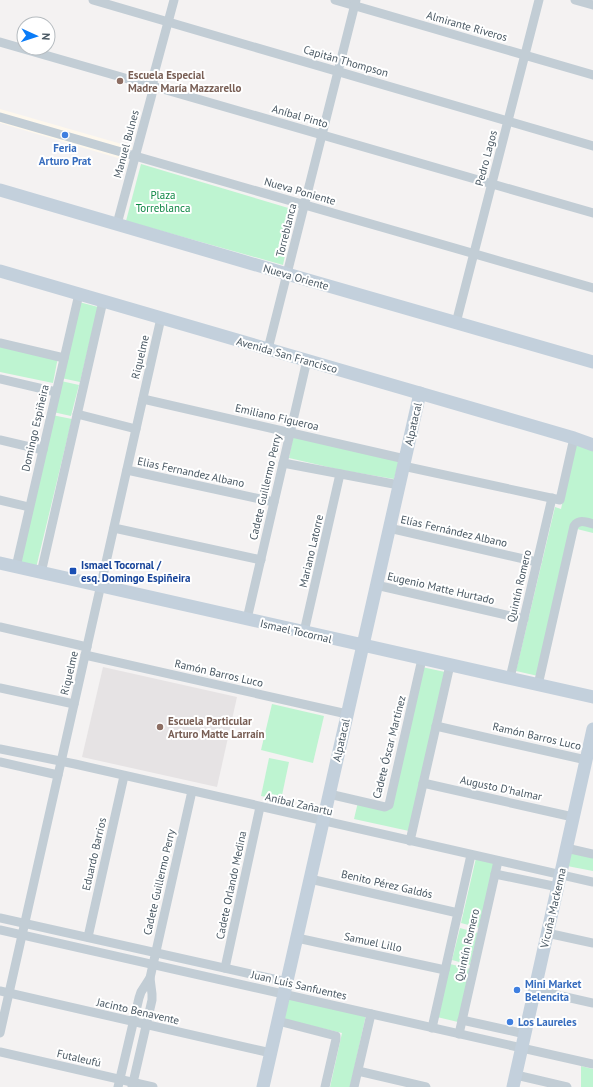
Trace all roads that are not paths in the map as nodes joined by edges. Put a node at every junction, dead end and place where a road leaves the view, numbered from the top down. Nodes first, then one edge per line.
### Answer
1 (93, 0) edge
2 (174, 0) edge
3 (335, 0) edge
4 (539, 0) edge
5 (575, 0) edge
6 (355, 3) edge
7 (593, 5) edge
8 (168, 22) junction
9 (0, 42) edge
10 (525, 55) junction
11 (338, 71) junction
12 (593, 75) edge
13 (153, 86) junction
14 (0, 117) edge
15 (508, 121) junction
16 (322, 135) junction
17 (593, 146) edge
18 (135, 156) junction
19 (492, 184) junction
20 (0, 190) edge
21 (305, 205) junction
22 (593, 213) edge
23 (117, 224) junction
24 (474, 254) junction
25 (0, 271) edge
26 (287, 274) junction
27 (593, 288) edge
28 (79, 294) junction
29 (103, 301) junction
30 (162, 318) junction
31 (456, 323) junction
32 (0, 343) edge
33 (268, 349) junction
34 (64, 358) junction
35 (307, 360) junction
36 (593, 362) edge
37 (0, 379) edge
38 (56, 392) junction
39 (420, 393) junction
40 (143, 399) junction
41 (77, 414) junction
42 (136, 429) junction
43 (290, 432) junction
44 (593, 434) edge
45 (574, 438) junction
46 (0, 440) edge
47 (593, 445) edge
48 (43, 450) junction
49 (404, 462) junction
50 (283, 463) junction
51 (127, 470) junction
52 (340, 474) junction
53 (399, 485) junction
54 (556, 499) junction
55 (0, 500) edge
56 (274, 502) junction
57 (29, 507) junction
58 (593, 524) edge
59 (114, 528) junction
60 (389, 528) junction
61 (261, 560) junction
62 (537, 562) junction
63 (0, 563) edge
64 (16, 567) junction
65 (42, 573) junction
66 (376, 585) junction
67 (101, 586) junction
68 (524, 619) junction
69 (247, 620) junction
70 (0, 627) edge
71 (304, 632) junction
72 (363, 646) junction
73 (86, 651) junction
74 (422, 659) junction
75 (450, 665) junction
76 (510, 678) junction
77 (538, 685) junction
78 (0, 688) edge
79 (593, 697) edge
80 (74, 704) junction
81 (347, 714) junction
82 (436, 726) junction
83 (593, 729) edge
84 (0, 751) edge
85 (586, 760) junction
86 (0, 762) edge
87 (61, 762) junction
88 (58, 775) junction
89 (124, 776) junction
90 (423, 783) junction
91 (192, 791) junction
92 (329, 794) junction
93 (260, 807) junction
94 (573, 816) junction
95 (323, 822) junction
96 (410, 841) junction
97 (566, 848) junction
98 (593, 854) edge
99 (471, 855) junction
100 (498, 861) junction
101 (495, 874) junction
102 (560, 874) junction
103 (310, 879) junction
104 (593, 882) edge
105 (558, 888) junction
106 (458, 913) junction
107 (0, 918) edge
108 (25, 923) junction
109 (0, 930) edge
110 (547, 933) junction
111 (22, 935) junction
112 (88, 937) junction
113 (297, 938) junction
114 (593, 943) edge
115 (156, 953) junction
116 (153, 965) junction
117 (225, 968) junction
118 (445, 970) junction
119 (150, 978) junction
120 (285, 988) junction
121 (535, 990) junction
122 (4, 992) edge
123 (593, 1003) edge
124 (371, 1014) junction
125 (462, 1020) junction
126 (278, 1021) junction
127 (133, 1022) junction
128 (146, 1025) junction
129 (432, 1028) junction
130 (0, 1033) edge
131 (459, 1034) junction
132 (525, 1034) junction
133 (522, 1048) junction
134 (0, 1052) edge
135 (271, 1053) junction
136 (593, 1064) edge
137 (358, 1072) junction
138 (514, 1081) edge
139 (119, 1083) edge
140 (132, 1085) edge
141 (153, 1087) edge
142 (263, 1087) edge
143 (325, 1087) edge
144 (354, 1087) edge
145 (426, 1087) edge
146 (567, 1087) edge

1 - 8 street, Capitán Thompson
2 - 8 street, Manuel Bulnes
3 - 6 street, Almirante Riveros
4 - 10 street, Pedro Lagos
5 - 7 street
6 - 10 street, Almirante Riveros
6 - 11 street, Torreblanca
8 - 11 street, Capitán Thompson
8 - 13 street, Manuel Bulnes
9 - 13 street, Aníbal Pinto
10 - 12 street, Almirante Riveros
10 - 15 street, Pedro Lagos
11 - 15 street, Capitán Thompson
11 - 16 street, Torreblanca
13 - 16 street, Aníbal Pinto
13 - 18 street, Manuel Bulnes
14 - 18 street, Nueva Poniente
15 - 17 street, Capitán Thompson
15 - 19 street, Pedro Lagos
16 - 19 street, Aníbal Pinto
16 - 21 street, Torreblanca
18 - 21 street, Nueva Poniente
18 - 23 street, Manuel Bulnes
19 - 22 street, Aníbal Pinto
19 - 24 street, Pedro Lagos
20 - 23 main road, Nueva Oriente
21 - 24 street, Nueva Poniente
21 - 26 street, Torreblanca
23 - 26 main road, Nueva Oriente
24 - 27 street, Nueva Poniente
24 - 31 street, Pedro Lagos
25 - 28 main road, Avenida San Francisco
26 - 31 main road, Nueva Oriente
26 - 33 street, Torreblanca
28 - 29 main road, Avenida San Francisco
28 - 34 street, Domingo Espiñeira
29 - 30 main road, Avenida San Francisco
29 - 41 street
30 - 33 main road, Avenida San Francisco
30 - 40 street, Riquelme
31 - 36 main road, Nueva Oriente
32 - 34 street
33 - 35 main road, Avenida San Francisco
34 - 38 street, Domingo Espiñeira
35 - 39 main road, Avenida San Francisco
35 - 43 street, Cadete Guillermo Perry
37 - 38 street
38 - 48 street, Domingo Espiñeira
39 - 45 main road, Avenida San Francisco
39 - 49 main road, Alpatacal
40 - 42 street, Riquelme
40 - 43 street, Emiliano Figueroa
41 - 42 street
41 - 65 street
42 - 51 street, Riquelme
43 - 49 street, Emiliano Figueroa
43 - 50 street, Cadete Guillermo Perry
44 - 45 main road, Avenida San Francisco
45 - 47 main road, Avenida San Francisco
45 - 54 street, Quintín Romero
46 - 48 street
48 - 57 street, Domingo Espiñeira
49 - 53 main road, Alpatacal
49 - 54 street, Emiliano Figueroa
50 - 52 street
50 - 56 street, Cadete Guillermo Perry
51 - 56 street, Elias Fernandez Albano
51 - 59 street, Riquelme
52 - 53 street
52 - 71 street, Mariano Latorre
53 - 60 main road, Alpatacal
54 - 62 street, Quintín Romero
55 - 57 street
56 - 61 street, Cadete Guillermo Perry
57 - 64 street, Domingo Espiñeira
58 - 77 street
59 - 61 street
59 - 67 street, Riquelme
60 - 62 street, Elías Fernández Albano
60 - 66 main road, Alpatacal
61 - 69 street, Cadete Guillermo Perry
62 - 68 street, Quintín Romero
63 - 64 main road, Ismael Tocornal
64 - 65 main road, Ismael Tocornal
65 - 67 main road, Ismael Tocornal
66 - 68 street, Eugenio Matte Hurtado
66 - 72 main road, Alpatacal
67 - 69 main road, Ismael Tocornal
67 - 73 street, Riquelme
68 - 76 street, Quintín Romero
69 - 71 main road, Ismael Tocornal
70 - 73 street, Ramón Barros Luco
71 - 72 main road, Ismael Tocornal
72 - 74 main road, Ismael Tocornal
72 - 81 main road, Alpatacal
73 - 80 street, Riquelme
73 - 81 street, Ramón Barros Luco
74 - 75 main road, Ismael Tocornal
74 - 92 street, Cadete Óscar Martínez
75 - 76 main road, Ismael Tocornal
75 - 82 street
76 - 77 main road, Ismael Tocornal
77 - 79 main road, Ismael Tocornal
78 - 80 street
80 - 87 street, Riquelme
81 - 92 main road, Alpatacal
82 - 85 street, Ramón Barros Luco
82 - 90 street
83 - 85 main road, Vicuña Mackenna
84 - 87 street, Aníbal Zañartu
85 - 94 main road, Vicuña Mackenna
86 - 88 street
87 - 88 street, Riquelme
87 - 89 street, Aníbal Zañartu
88 - 108 street, Riquelme
89 - 91 street, Aníbal Zañartu
89 - 112 street, Eduardo Barrios
90 - 94 street, Augusto D'halmar
90 - 96 street
91 - 93 street, Aníbal Zañartu
91 - 115 street, Cadete Guillermo Perry
92 - 95 main road, Alpatacal
93 - 95 street, Aníbal Zañartu
93 - 117 street, Cadete Orlando Medina
94 - 97 main road, Vicuña Mackenna
95 - 96 street, Aníbal Zañartu
95 - 103 main road, Alpatacal
96 - 99 street, Aníbal Zañartu
97 - 98 street
97 - 102 main road, Vicuña Mackenna
99 - 100 street, Aníbal Zañartu
99 - 106 street, Quintín Romero
100 - 101 street, Quintín Romero
100 - 102 street, Aníbal Zañartu
101 - 105 street
101 - 125 street, Quintín Romero
102 - 104 street, Aníbal Zañartu
102 - 105 main road, Vicuña Mackenna
103 - 106 street, Benito Pérez Galdós
103 - 113 main road, Alpatacal
105 - 110 main road, Vicuña Mackenna
106 - 118 street, Quintín Romero
107 - 108 street, Juan Luis Sanfuentes
108 - 111 street, Riquelme
108 - 112 street, Juan Luis Sanfuentes
109 - 111 street, Juan Luis Sanfuentes
110 - 114 street
110 - 121 main road, Vicuña Mackenna
111 - 116 street, Juan Luis Sanfuentes
111 - 122 street, Riquelme
112 - 115 street, Juan Luis Sanfuentes
113 - 118 street, Samuel Lillo
113 - 120 main road, Alpatacal
115 - 116 street, Cadete Guillermo Perry
115 - 117 street, Juan Luis Sanfuentes
116 - 119 street, Cadete Guillermo Perry
116 - 120 street, Juan Luis Sanfuentes
117 - 120 street, Juan Luis Sanfuentes
118 - 129 street, Quintín Romero
119 - 127 street, Cadete Guillermo Perry
119 - 128 street, Cadete Guillermo Perry
120 - 124 street, Juan Luis Sanfuentes
120 - 126 main road, Alpatacal
121 - 123 street
121 - 132 main road, Vicuña Mackenna
122 - 127 street, Jacinto Benavente
122 - 130 street, Riquelme
124 - 129 street, Juan Luis Sanfuentes
124 - 137 street
125 - 131 street, Quintín Romero
125 - 132 street
126 - 135 main road, Alpatacal
126 - 143 street
127 - 128 street, Jacinto Benavente
127 - 139 street, Cadete Guillermo Perry
128 - 135 street, Jacinto Benavente
128 - 140 street, Cadete Guillermo Perry
129 - 131 street, Juan Luis Sanfuentes
131 - 133 street, Juan Luis Sanfuentes
132 - 133 main road, Vicuña Mackenna
133 - 136 street, Juan Luis Sanfuentes
133 - 138 main road, Vicuña Mackenna
134 - 139 street, Futaleufú
135 - 142 main road, Alpatacal
137 - 144 street
137 - 145 street
138 - 146 street
139 - 140 street, Futaleufú
140 - 141 street, Futaleufú

